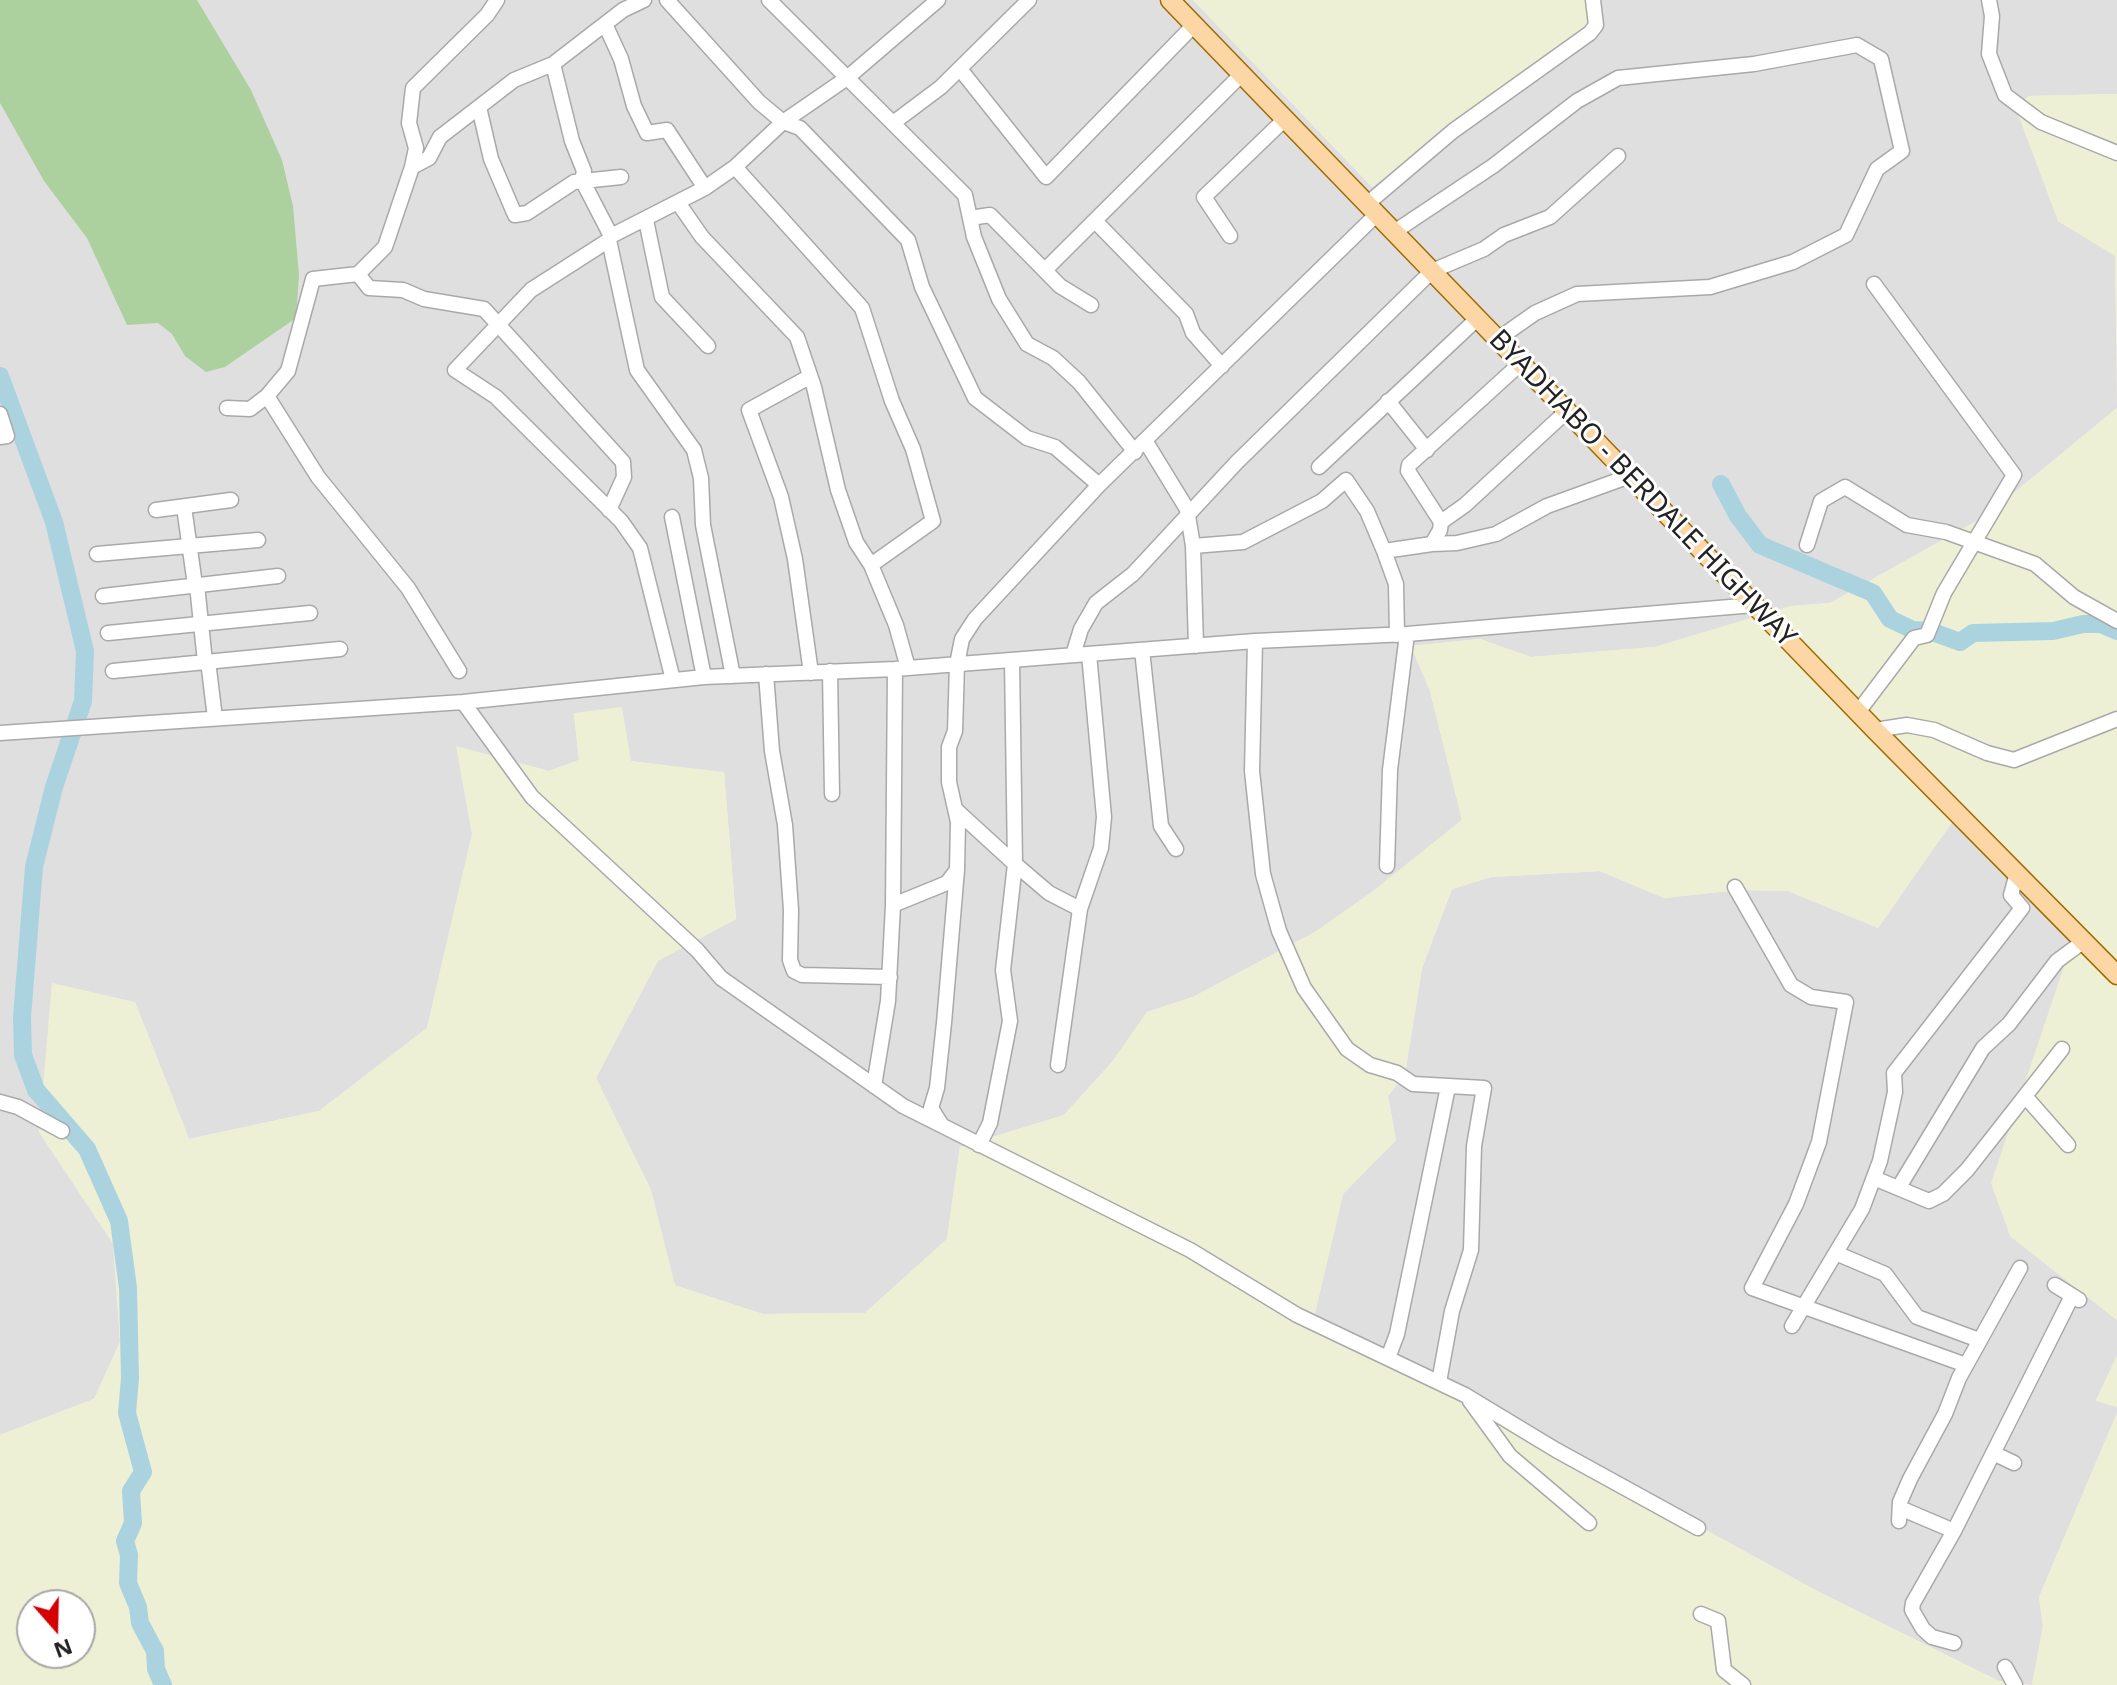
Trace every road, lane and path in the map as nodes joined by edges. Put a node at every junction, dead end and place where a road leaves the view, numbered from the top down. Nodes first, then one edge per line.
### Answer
1 (497, 0) edge
2 (667, 0) edge
3 (769, 0) edge
4 (938, 0) edge
5 (1029, 0) edge
6 (1170, 0) edge
7 (1593, 0) edge
8 (1989, 0) edge
9 (636, 2) edge
10 (605, 24) junction
11 (1194, 25) junction
12 (553, 64) junction
13 (960, 69) junction
14 (1242, 74) junction
15 (847, 78) junction
16 (479, 107) junction
17 (1285, 119) junction
18 (783, 122) junction
19 (893, 123) junction
20 (2117, 153) edge
21 (1618, 156) dead end
22 (412, 167) junction
23 (735, 167) junction
24 (621, 177) dead end
25 (582, 180) junction
26 (705, 188) junction
27 (679, 204) junction
28 (1372, 209) junction
29 (970, 218) junction
30 (646, 220) junction
31 (1096, 222) junction
32 (1394, 232) junction
33 (1230, 236) dead end
34 (610, 238) junction
35 (1045, 270) junction
36 (1432, 271) junction
37 (358, 274) junction
38 (1874, 284) dead end
39 (1091, 305) dead end
40 (1478, 318) junction
41 (497, 323) junction
42 (1498, 339) junction
43 (708, 346) dead end
44 (1521, 363) junction
45 (1222, 366) junction
46 (809, 377) junction
47 (267, 396) junction
48 (1388, 401) junction
49 (227, 408) dead end
50 (1567, 411) junction
51 (0, 414) edge
52 (0, 437) edge
53 (1140, 447) junction
54 (1427, 450) junction
55 (1319, 467) dead end
56 (1630, 476) junction
57 (1099, 485) junction
58 (231, 500) dead end
59 (184, 507) junction
60 (156, 510) dead end
61 (609, 510) junction
62 (1190, 516) junction
63 (672, 517) dead end
64 (1441, 522) junction
65 (258, 540) dead end
66 (1432, 544) junction
67 (1807, 545) dead end
68 (1976, 545) junction
69 (189, 546) junction
70 (1193, 546) junction
71 (1384, 551) junction
72 (97, 554) dead end
73 (871, 565) junction
74 (278, 576) dead end
75 (196, 585) junction
76 (103, 596) dead end
77 (1754, 605) junction
78 (310, 613) dead end
79 (2117, 621) edge
80 (201, 623) junction
81 (108, 633) dead end
82 (1402, 634) junction
83 (1255, 641) junction
84 (1196, 646) junction
85 (340, 649) dead end
86 (1142, 650) junction
87 (1089, 654) junction
88 (1073, 655) junction
89 (1012, 660) junction
90 (206, 661) junction
91 (957, 664) junction
92 (902, 668) junction
93 (113, 671) dead end
94 (459, 671) dead end
95 (830, 671) junction
96 (811, 673) junction
97 (766, 674) junction
98 (733, 676) junction
99 (704, 677) junction
100 (673, 680) junction
101 (463, 702) junction
102 (1858, 712) junction
103 (215, 718) junction
104 (2117, 719) edge
105 (1875, 730) junction
106 (0, 733) edge
107 (832, 794) dead end
108 (956, 810) junction
109 (1176, 849) dead end
110 (1015, 864) junction
111 (1387, 866) dead end
112 (957, 870) junction
113 (2017, 873) junction
114 (1735, 887) dead end
115 (893, 905) junction
116 (1080, 909) junction
117 (2084, 941) junction
118 (2117, 975) edge
119 (890, 977) junction
120 (2062, 1049) dead end
121 (1058, 1065) dead end
122 (874, 1086) junction
123 (1448, 1087) junction
124 (2025, 1096) junction
125 (0, 1102) edge
126 (943, 1126) junction
127 (62, 1131) dead end
128 (979, 1145) junction
129 (2068, 1145) dead end
130 (1874, 1178) junction
131 (1899, 1187) junction
132 (1838, 1254) junction
133 (2020, 1268) dead end
134 (2055, 1285) dead end
135 (1806, 1307) junction
136 (1792, 1326) dead end
137 (1979, 1340) junction
138 (1388, 1358) junction
139 (1966, 1365) junction
140 (1439, 1382) junction
141 (1465, 1395) junction
142 (1993, 1453) junction
143 (2014, 1463) dead end
144 (1589, 1523) dead end
145 (1698, 1528) dead end
146 (1954, 1531) junction
147 (1701, 1614) dead end
148 (1954, 1643) dead end
149 (2005, 1667) dead end
150 (1743, 1685) edge
151 (2015, 1685) edge

1 - 22 street
2 - 18 street
3 - 15 street
4 - 15 street
5 - 13 street
6 - 11 main road, BYADHABO - BERDALE HIGHWAY
7 - 28 street
8 - 20 street
9 - 10 street
10 - 12 street
10 - 26 street
11 - 13 street
11 - 14 main road, BYADHABO - BERDALE HIGHWAY
12 - 16 street
12 - 25 street
13 - 19 street
14 - 17 main road, BYADHABO - BERDALE HIGHWAY
14 - 31 street
15 - 18 street
15 - 19 street
16 - 22 street
16 - 25 street
17 - 28 main road, BYADHABO - BERDALE HIGHWAY
17 - 33 street
18 - 23 street
18 - 57 street
19 - 29 street
21 - 36 street
22 - 37 street
23 - 26 street
23 - 73 street
24 - 25 street
25 - 34 street
26 - 27 street
27 - 30 street
27 - 46 street
28 - 32 main road, BYADHABO - BERDALE HIGHWAY
28 - 45 street
29 - 35 street
29 - 53 street
30 - 34 street
30 - 43 street
31 - 35 street
31 - 45 street
32 - 36 main road, BYADHABO - BERDALE HIGHWAY
32 - 42 street
34 - 41 street
34 - 98 street
35 - 39 street
36 - 40 main road, BYADHABO - BERDALE HIGHWAY
36 - 62 street
37 - 41 street
37 - 47 street
38 - 68 street
40 - 42 main road, BYADHABO - BERDALE HIGHWAY
40 - 48 street
41 - 61 street
41 - 61 street
42 - 44 main road, BYADHABO - BERDALE HIGHWAY
44 - 50 main road, BYADHABO - BERDALE HIGHWAY
44 - 54 street
45 - 53 street
46 - 73 street
46 - 96 street
47 - 49 street
47 - 94 street
48 - 54 street
48 - 55 street
50 - 56 main road, BYADHABO - BERDALE HIGHWAY
50 - 64 street
51 - 52 street
53 - 57 street
53 - 62 street
54 - 64 street
56 - 66 street
56 - 77 main road, BYADHABO - BERDALE HIGHWAY
57 - 91 street
58 - 59 street
59 - 60 street
59 - 69 street
61 - 100 street
62 - 70 street
62 - 88 street
63 - 99 street
64 - 66 street
65 - 69 street
66 - 71 street
67 - 68 street
68 - 79 street
68 - 102 street
69 - 72 street
69 - 75 street
70 - 71 street
70 - 84 street
71 - 82 street
73 - 92 street
74 - 75 street
75 - 76 street
75 - 80 street
77 - 82 street
77 - 102 main road, BYADHABO - BERDALE HIGHWAY
78 - 80 street
80 - 81 street
80 - 90 street
82 - 83 street
82 - 111 street
83 - 84 street
83 - 123 street
84 - 86 street
85 - 90 street
86 - 87 street
86 - 109 street
87 - 88 street
87 - 116 street
88 - 89 street
89 - 91 street
89 - 110 street
90 - 93 street
90 - 103 street
91 - 92 street
91 - 108 street
92 - 95 street
92 - 115 street
95 - 96 street
95 - 107 street
96 - 97 street
97 - 98 street
97 - 119 street
98 - 99 street
99 - 100 street
100 - 101 street
101 - 103 street
101 - 122 street
102 - 105 main road, BYADHABO - BERDALE HIGHWAY
103 - 106 street
104 - 105 street
105 - 113 main road, BYADHABO - BERDALE HIGHWAY
108 - 110 street
108 - 112 street
110 - 116 street
110 - 128 street
112 - 115 street
112 - 126 street
113 - 117 main road, BYADHABO - BERDALE HIGHWAY
113 - 130 street
114 - 135 street
115 - 119 street
116 - 121 street
117 - 118 main road, BYADHABO - BERDALE HIGHWAY
117 - 131 street
119 - 122 street
120 - 124 street
122 - 126 street
123 - 138 street
123 - 140 street
124 - 129 street
124 - 131 street
125 - 127 street
126 - 128 street
128 - 138 street
130 - 131 street
130 - 132 street
132 - 135 street
132 - 137 street
133 - 137 street
134 - 142 street
135 - 136 street
135 - 139 street
137 - 139 street
138 - 140 street
139 - 146 street
140 - 141 street
141 - 144 street
141 - 145 street
142 - 143 street
142 - 146 street
146 - 148 street
147 - 150 street
149 - 151 street

